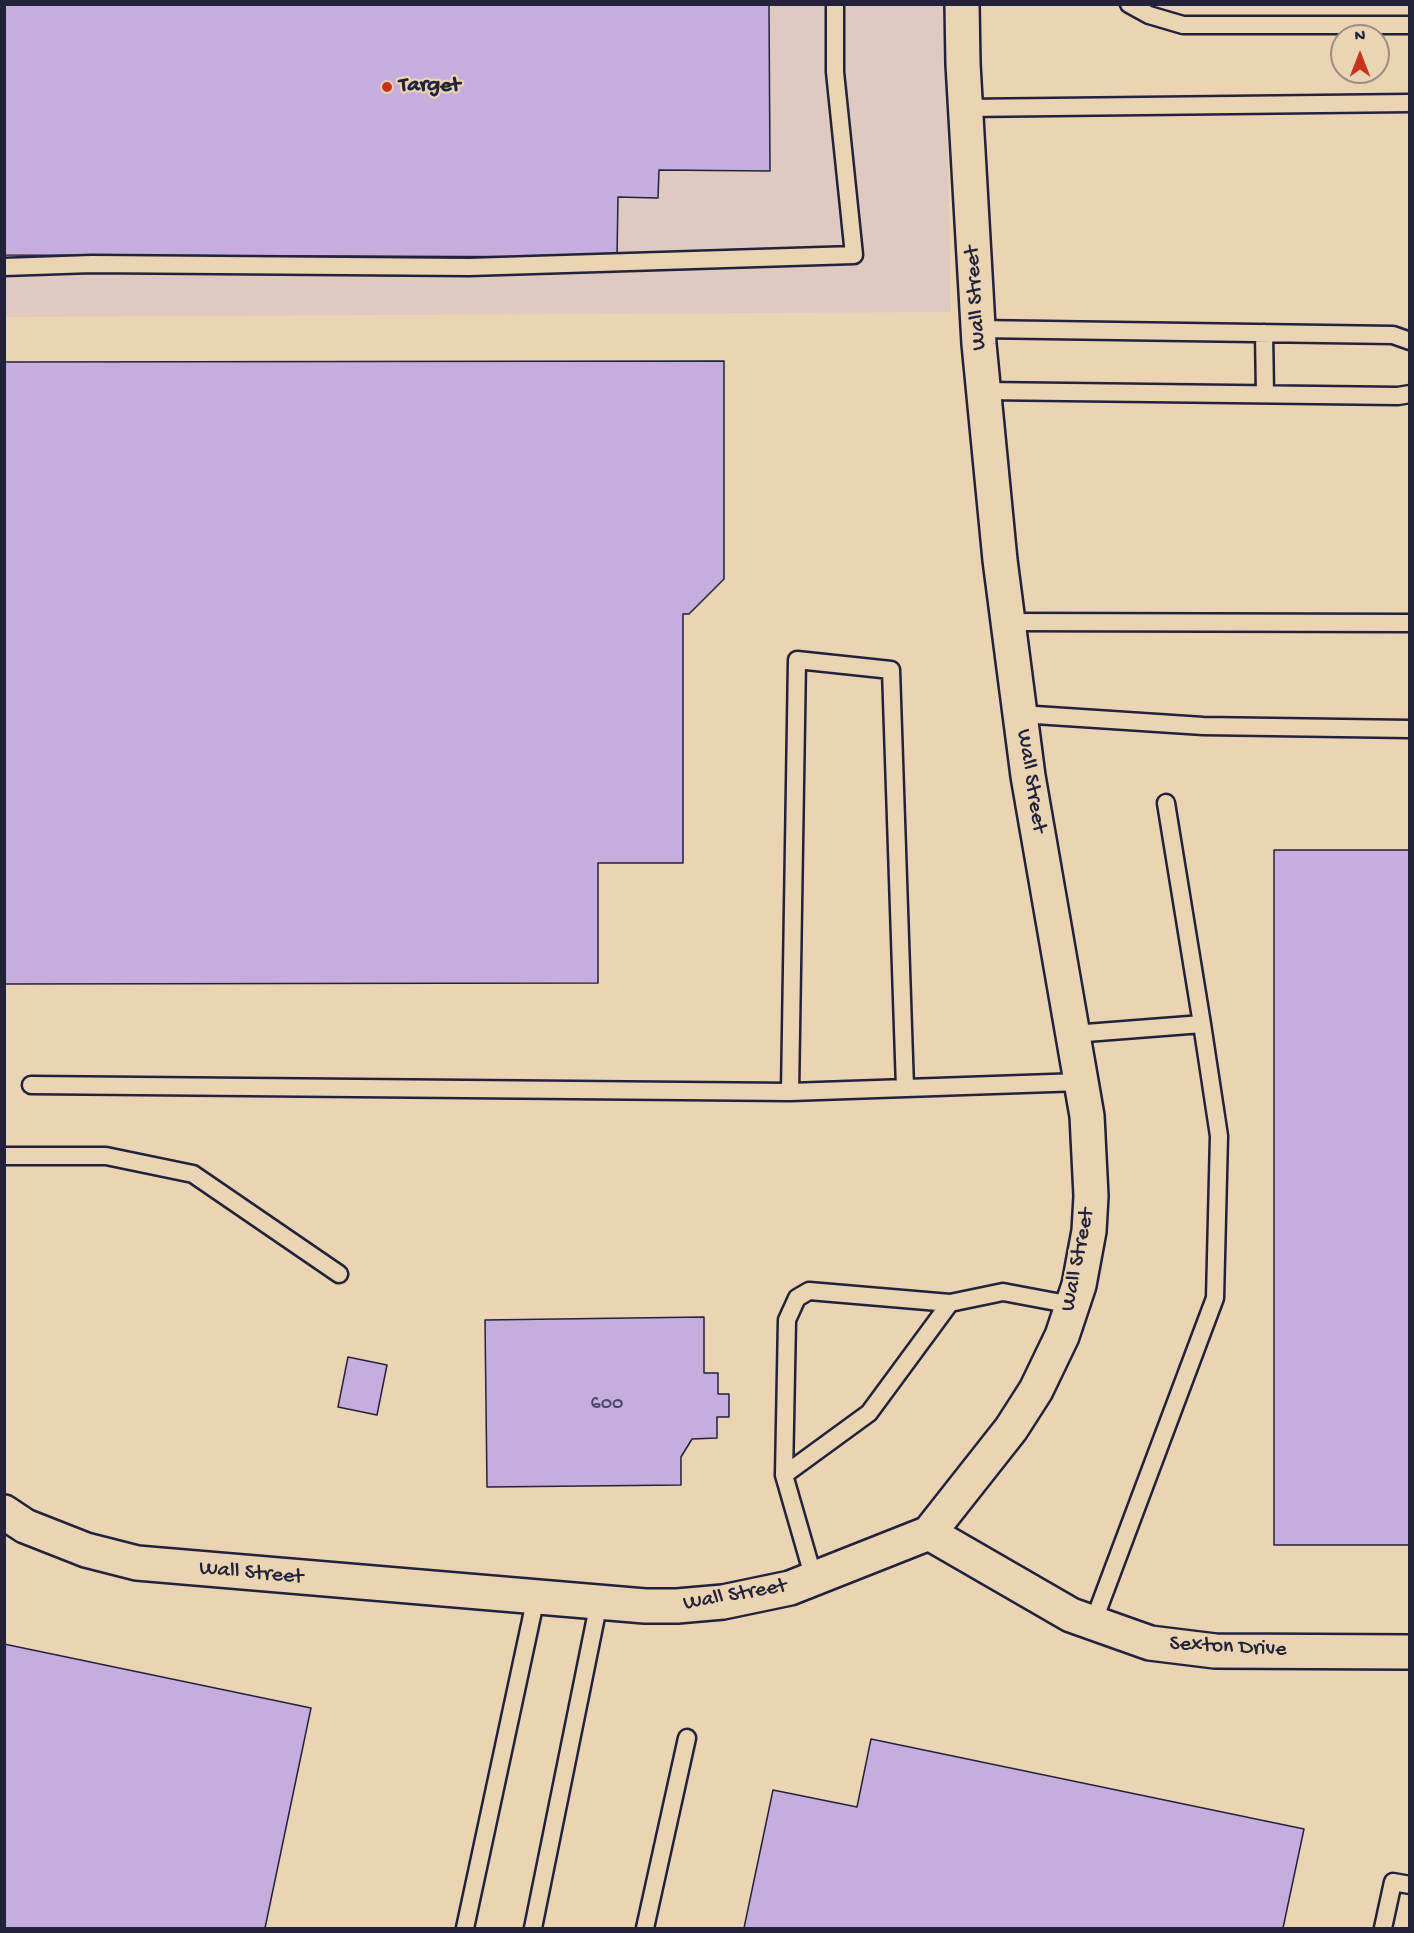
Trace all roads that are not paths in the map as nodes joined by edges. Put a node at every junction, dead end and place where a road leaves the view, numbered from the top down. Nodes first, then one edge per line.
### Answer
1 (835, 4) edge
2 (962, 4) edge
3 (1129, 4) edge
4 (1410, 25) edge
5 (1410, 103) edge
6 (965, 108) junction
7 (4, 267) edge
8 (978, 329) junction
9 (1264, 333) junction
10 (1410, 341) edge
11 (984, 391) junction
12 (1264, 394) junction
13 (1410, 394) edge
14 (1008, 622) junction
15 (1410, 623) edge
16 (1020, 714) junction
17 (1410, 729) edge
18 (1166, 803) dead end
19 (1202, 1024) junction
20 (1073, 1034) junction
21 (1081, 1082) junction
22 (31, 1086) dead end
23 (905, 1088) junction
24 (790, 1092) junction
25 (4, 1156) edge
26 (339, 1274) dead end
27 (950, 1303) junction
28 (1072, 1305) junction
29 (784, 1475) junction
30 (4, 1512) edge
31 (929, 1533) junction
32 (814, 1579) junction
33 (536, 1597) junction
34 (599, 1602) junction
35 (1093, 1623) junction
36 (1410, 1652) edge
37 (687, 1738) dead end
38 (1410, 1885) edge
39 (465, 1929) edge
40 (533, 1929) edge
41 (645, 1929) edge
42 (1383, 1929) edge

1 - 7 lane
2 - 6 street, Wall Street
3 - 4 lane
5 - 6 lane
6 - 8 street, Wall Street
8 - 9 lane
8 - 11 street, Wall Street
9 - 10 lane
9 - 12 lane
11 - 12 lane
11 - 14 street, Wall Street
12 - 13 lane
14 - 15 lane
14 - 16 street, Wall Street
16 - 17 lane
16 - 20 street, Wall Street
18 - 19 lane
19 - 20 lane
19 - 35 lane
20 - 21 street, Wall Street
21 - 23 lane
21 - 28 street, Wall Street
22 - 24 lane
23 - 24 lane
23 - 24 lane
25 - 26 lane
27 - 28 lane
27 - 29 lane
27 - 29 lane
28 - 31 street, Wall Street
29 - 32 lane
30 - 33 street, Wall Street
31 - 32 street, Wall Street
31 - 35 street, Sexton Drive
32 - 34 street, Wall Street
33 - 34 street, Wall Street
33 - 39 lane
34 - 40 lane
35 - 36 street, Sexton Drive
37 - 41 lane
38 - 42 lane

